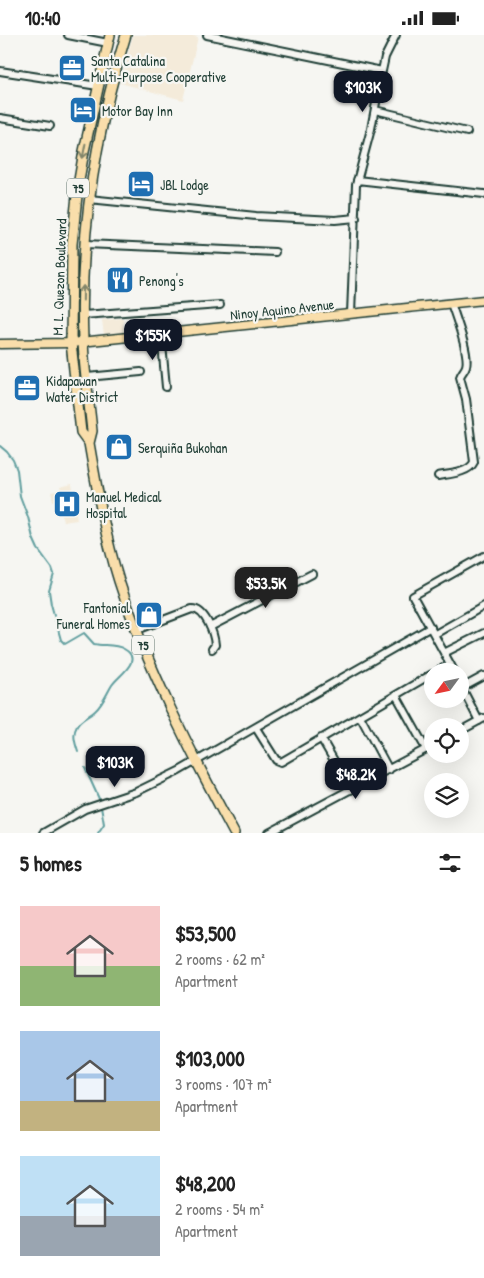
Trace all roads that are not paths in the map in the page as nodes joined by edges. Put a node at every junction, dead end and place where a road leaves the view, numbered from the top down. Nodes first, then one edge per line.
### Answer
1 (68, 35) edge
2 (126, 35) edge
3 (207, 35) edge
4 (396, 35) edge
5 (109, 39) edge
6 (0, 71) edge
7 (382, 71) junction
8 (98, 86) junction
9 (375, 111) junction
10 (0, 118) edge
11 (50, 125) dead end
12 (467, 132) dead end
13 (357, 180) junction
14 (484, 194) edge
15 (89, 199) junction
16 (356, 218) junction
17 (74, 220) junction
18 (86, 221) junction
19 (85, 244) junction
20 (275, 251) dead end
21 (484, 300) edge
22 (450, 303) junction
23 (220, 305) dead end
24 (351, 314) junction
25 (83, 315) junction
26 (161, 334) junction
27 (83, 342) junction
28 (71, 343) junction
29 (0, 344) edge
30 (141, 372) dead end
31 (87, 377) junction
32 (166, 387) dead end
33 (89, 443) junction
34 (438, 476) dead end
35 (484, 556) edge
36 (312, 574) dead end
37 (484, 606) edge
38 (210, 627) junction
39 (430, 627) junction
40 (137, 630) junction
41 (484, 633) edge
42 (435, 634) junction
43 (212, 649) dead end
44 (444, 653) junction
45 (449, 663) edge
46 (484, 676) edge
47 (424, 679) edge
48 (469, 683) edge
49 (396, 695) junction
50 (469, 700) edge
51 (360, 716) junction
52 (481, 720) edge
53 (469, 726) edge
54 (256, 728) junction
55 (321, 738) junction
56 (424, 740) edge
57 (424, 751) edge
58 (197, 761) junction
59 (388, 770) junction
60 (351, 790) junction
61 (43, 833) edge
62 (234, 833) edge
63 (269, 833) edge

1 - 5 street
2 - 15 highway, M. L. Quezon Boulevard / 75
3 - 7 street
4 - 7 street
5 - 8 highway, M. L. Quezon Boulevard / 75
6 - 8 street
7 - 9 street
8 -> 17 highway, M. L. Quezon Boulevard / 75
9 - 12 street
9 - 13 street
10 - 11 street
13 - 14 street
13 - 16 street
15 - 16 street
15 - 18 highway, M. L. Quezon Boulevard / 75
16 - 24 street
17 - 18 highway
17 - 28 highway, M. L. Quezon Boulevard / 75
18 - 19 highway, M. L. Quezon Boulevard / 75
19 - 20 street
25 -> 19 highway, M. L. Quezon Boulevard / 75
21 - 22 main road, Ninoy Aquino Avenue
22 - 24 main road, Ninoy Aquino Avenue
22 - 34 street
23 - 25 street
24 - 26 main road, Ninoy Aquino Avenue
25 - 27 highway, M. L. Quezon Boulevard / 75
26 - 27 main road, Ninoy Aquino Avenue
26 - 32 street
27 - 28 main road, Ninoy Aquino Avenue
27 - 31 highway, 75
28 - 29 main road, Ninoy Aquino Avenue
28 - 33 highway, 75
30 - 31 street
31 - 33 highway, 75
33 - 40 highway, 75
35 - 39 street
36 - 38 street
37 - 42 street
38 - 40 street
38 - 43 street
39 - 42 street
39 - 54 street
40 - 58 highway, 75
41 - 44 street
42 - 44 street
44 - 45 street
46 - 48 street
47 - 49 street
49 - 51 street
49 - 56 street
50 - 52 street
51 - 55 street
51 - 59 street
52 - 53 street
54 - 55 street
54 - 58 street
55 - 60 street
57 - 59 street
58 - 61 street
58 - 62 highway, 75
59 - 60 street
60 - 63 street

